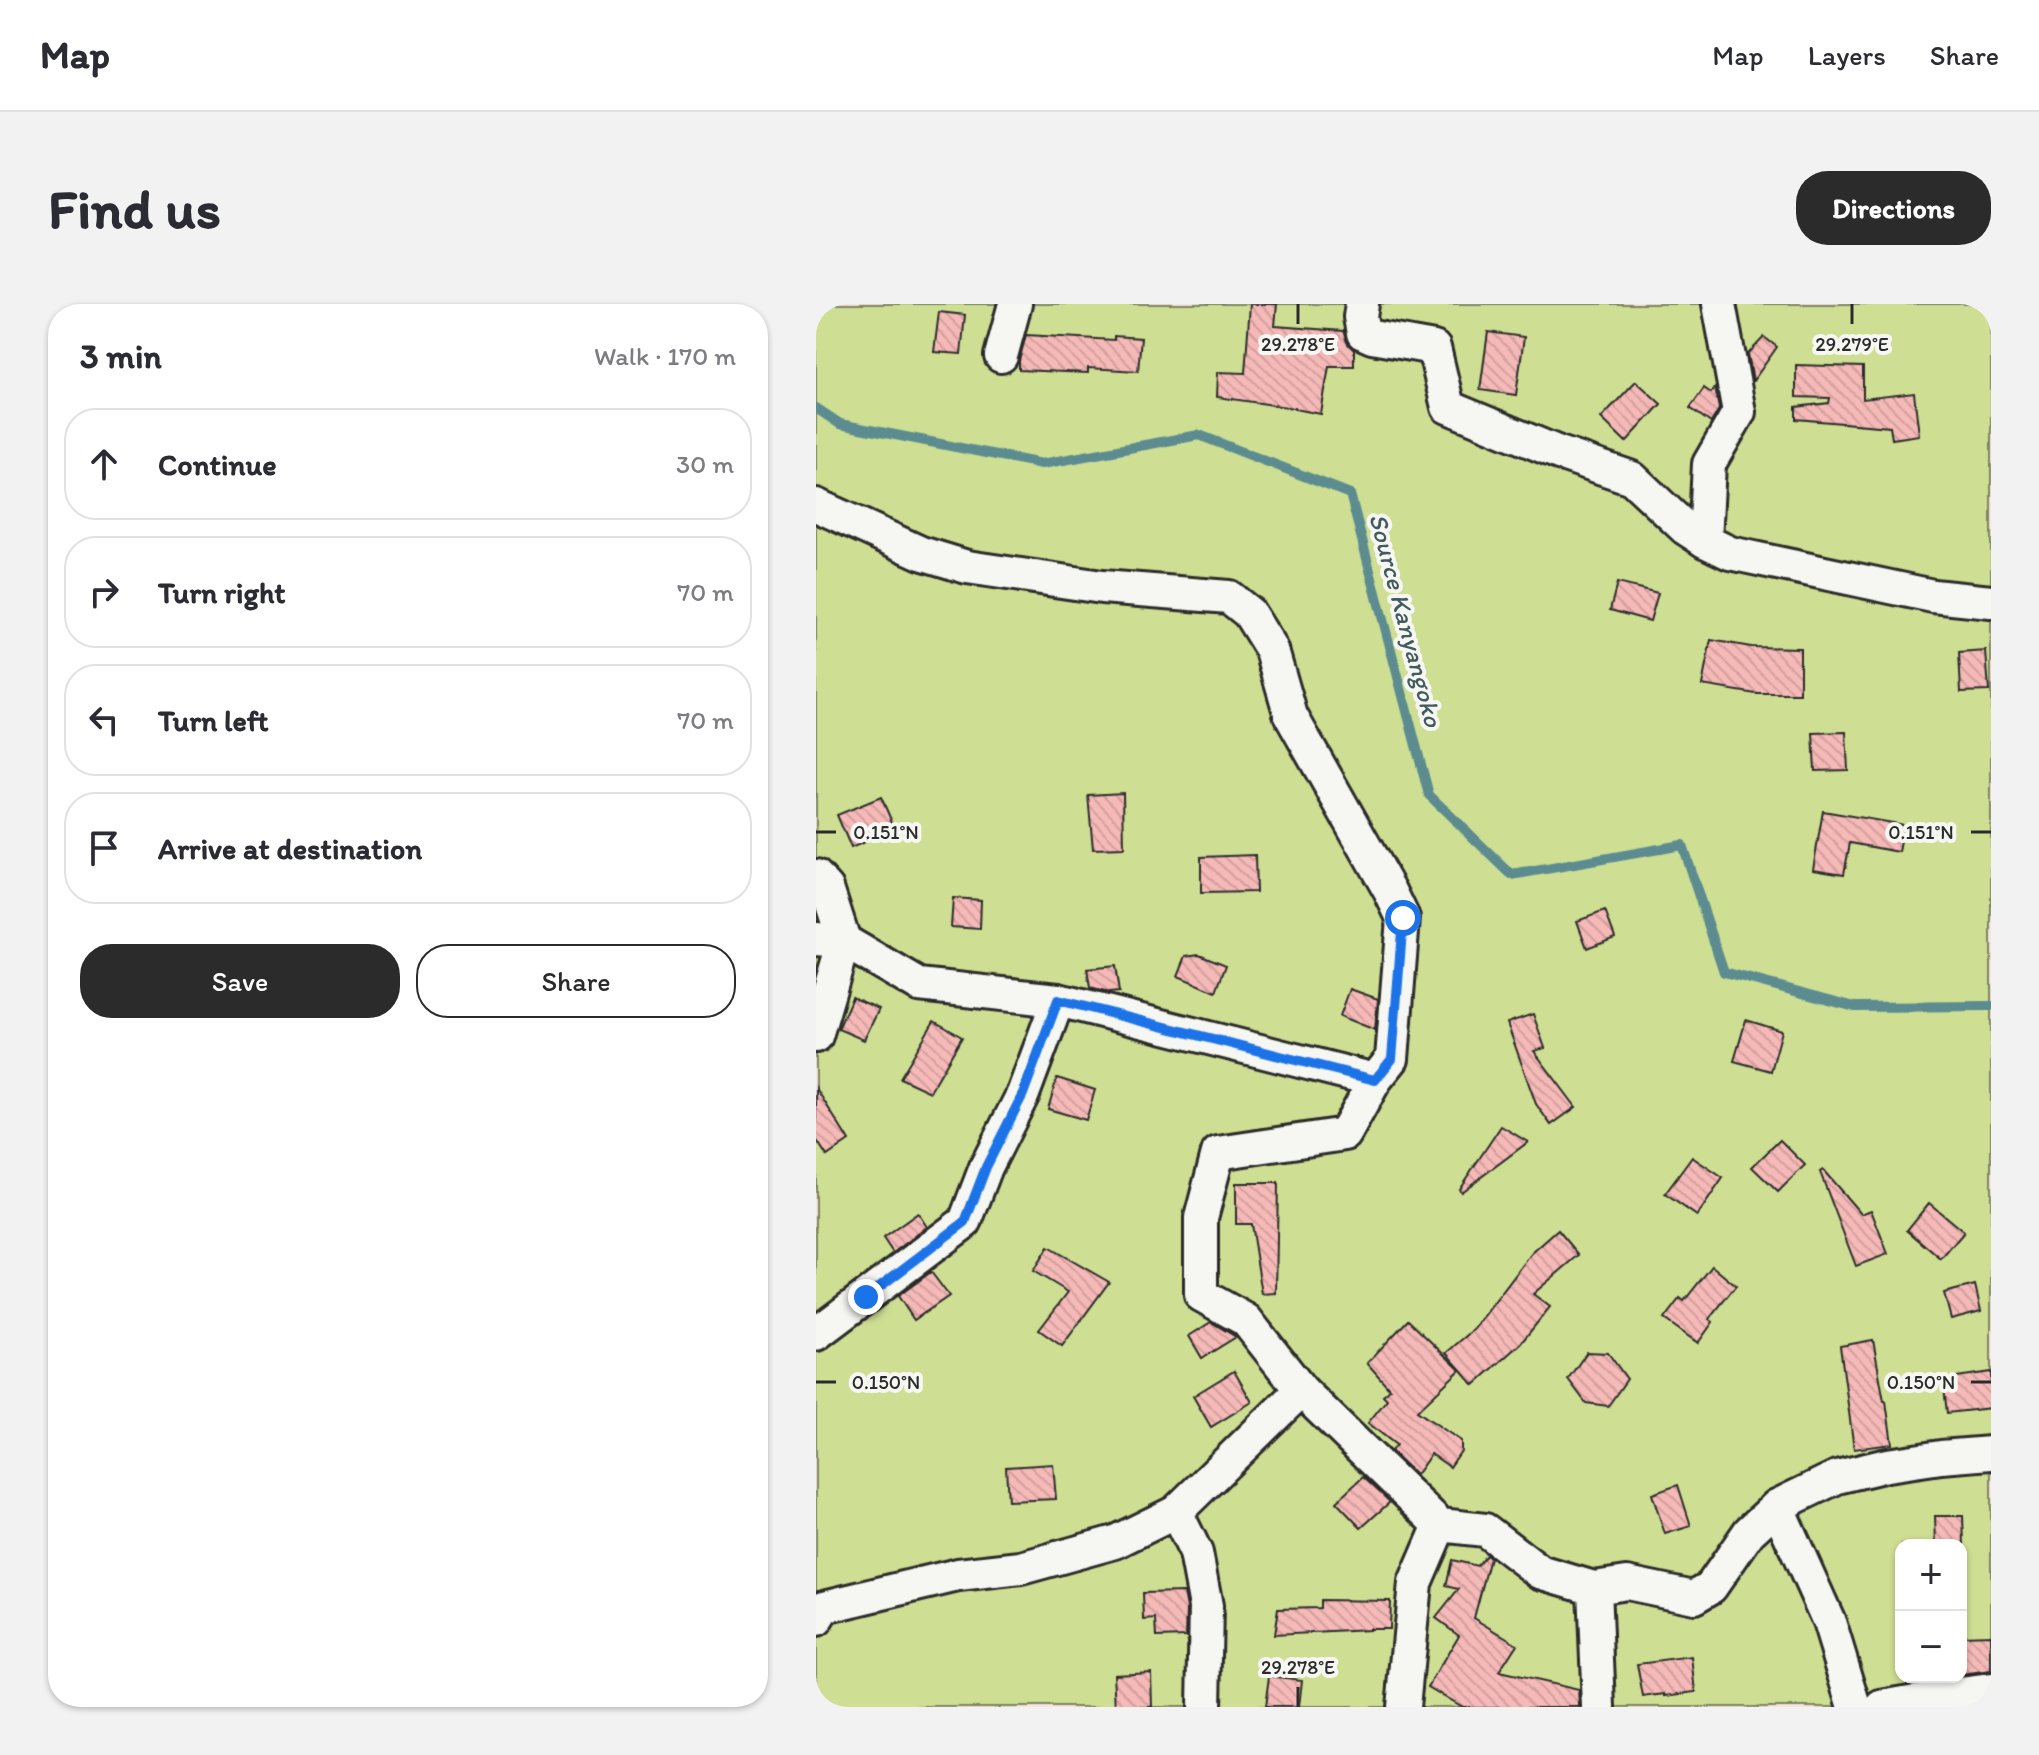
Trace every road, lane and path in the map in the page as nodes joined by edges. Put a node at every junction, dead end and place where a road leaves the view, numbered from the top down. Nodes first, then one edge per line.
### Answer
1 (1015, 304) edge
2 (1362, 304) edge
3 (1719, 304) edge
4 (1001, 356) dead end
5 (816, 505) edge
6 (1705, 541) junction
7 (1991, 602) edge
8 (816, 876) edge
9 (830, 940) edge
10 (1058, 1000) junction
11 (816, 1036) edge
12 (1375, 1080) junction
13 (816, 1334) edge
14 (1301, 1390) junction
15 (1991, 1453) edge
16 (1777, 1506) junction
17 (1176, 1512) junction
18 (1440, 1525) junction
19 (1594, 1588) junction
20 (816, 1620) edge
21 (1991, 1690) edge
22 (1204, 1707) edge
23 (1403, 1707) edge
24 (1599, 1707) edge
25 (1855, 1707) edge
26 (1882, 1707) edge

1 - 4 street
2 - 6 street
3 - 6 street
5 - 12 street
6 - 7 street
8 - 9 street
9 - 10 street
9 - 11 street
10 - 12 street
10 - 13 street
12 - 14 street
14 - 17 street
14 - 18 street
15 - 16 street
16 - 19 street
16 - 25 street
17 - 20 street
17 - 22 street
18 - 19 street
18 - 23 street
19 - 24 street
21 - 26 street

